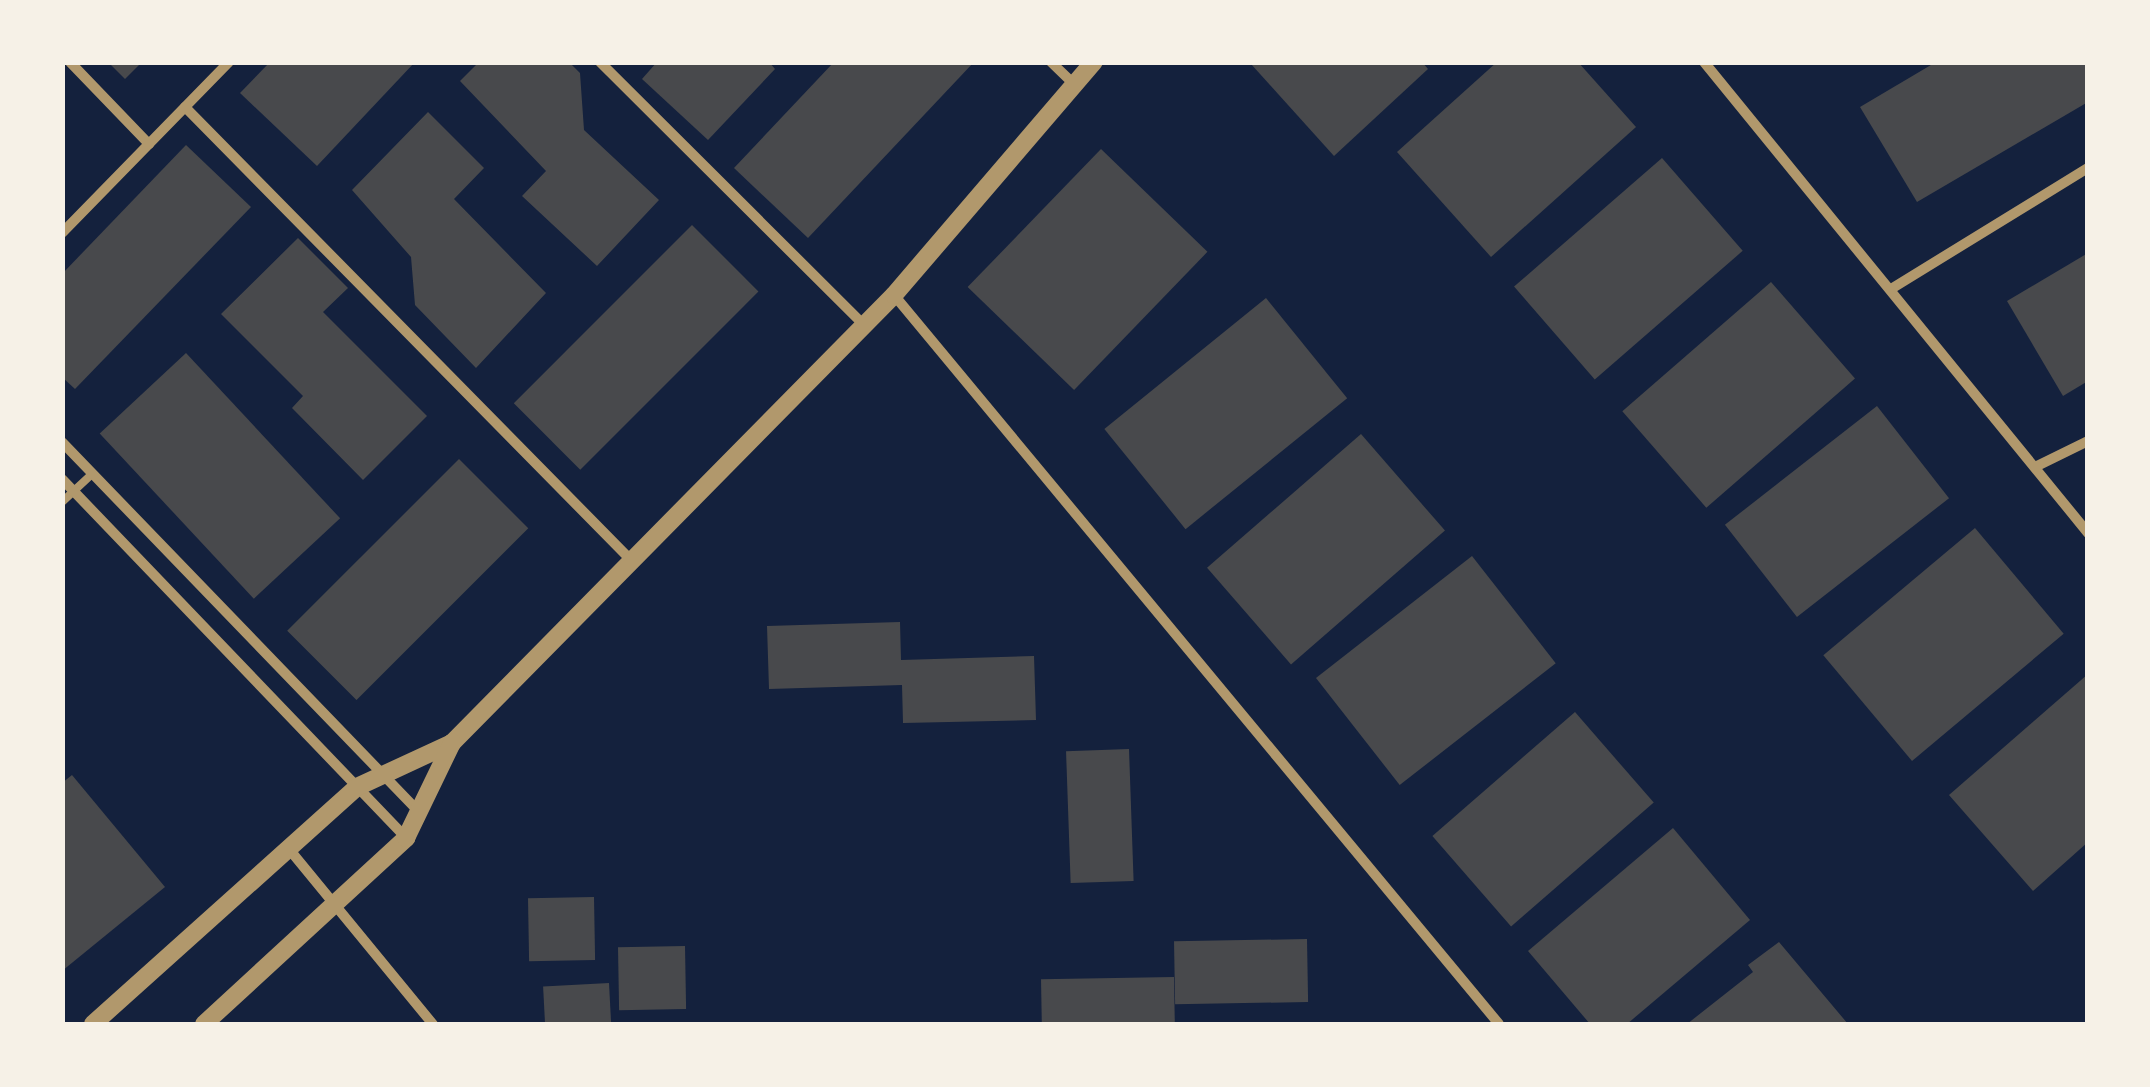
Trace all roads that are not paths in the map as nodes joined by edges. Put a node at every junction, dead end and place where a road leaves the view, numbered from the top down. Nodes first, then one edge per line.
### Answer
1 (70, 62) edge
2 (228, 62) edge
3 (600, 62) edge
4 (1051, 62) edge
5 (1094, 62) edge
6 (1704, 62) edge
7 (1075, 85) junction
8 (185, 107) junction
9 (149, 144) junction
10 (2088, 168) edge
11 (62, 233) edge
12 (1891, 288) junction
13 (894, 294) junction
14 (864, 325) junction
15 (2088, 441) edge
16 (62, 442) edge
17 (2035, 468) junction
18 (93, 473) junction
19 (62, 478) edge
20 (74, 491) junction
21 (62, 502) edge
22 (2088, 533) edge
23 (633, 562) junction
24 (452, 744) junction
25 (382, 776) junction
26 (357, 786) junction
27 (419, 812) junction
28 (406, 838) junction
29 (288, 849) junction
30 (334, 904) junction
31 (94, 1024) edge
32 (204, 1024) edge
33 (433, 1024) edge
34 (1500, 1024) edge

1 - 9 street
2 - 8 street
3 - 14 street
4 - 7 street
5 - 7 street
6 - 12 street
7 - 13 street
8 - 9 street
8 - 23 street
9 - 11 street
10 - 12 street
12 - 17 street
13 - 14 street
13 - 34 street
14 - 23 street
15 - 17 street
16 - 18 street
17 - 22 street
18 - 20 lane
18 - 25 street
19 - 20 street
20 - 21 lane
20 - 26 street
23 - 24 street
24 - 25 street
24 - 27 street
25 - 26 street
25 - 27 street
26 - 28 street
26 - 29 street
27 - 28 street
28 - 30 street
29 - 30 street
29 - 31 street
30 - 32 street
30 - 33 street

